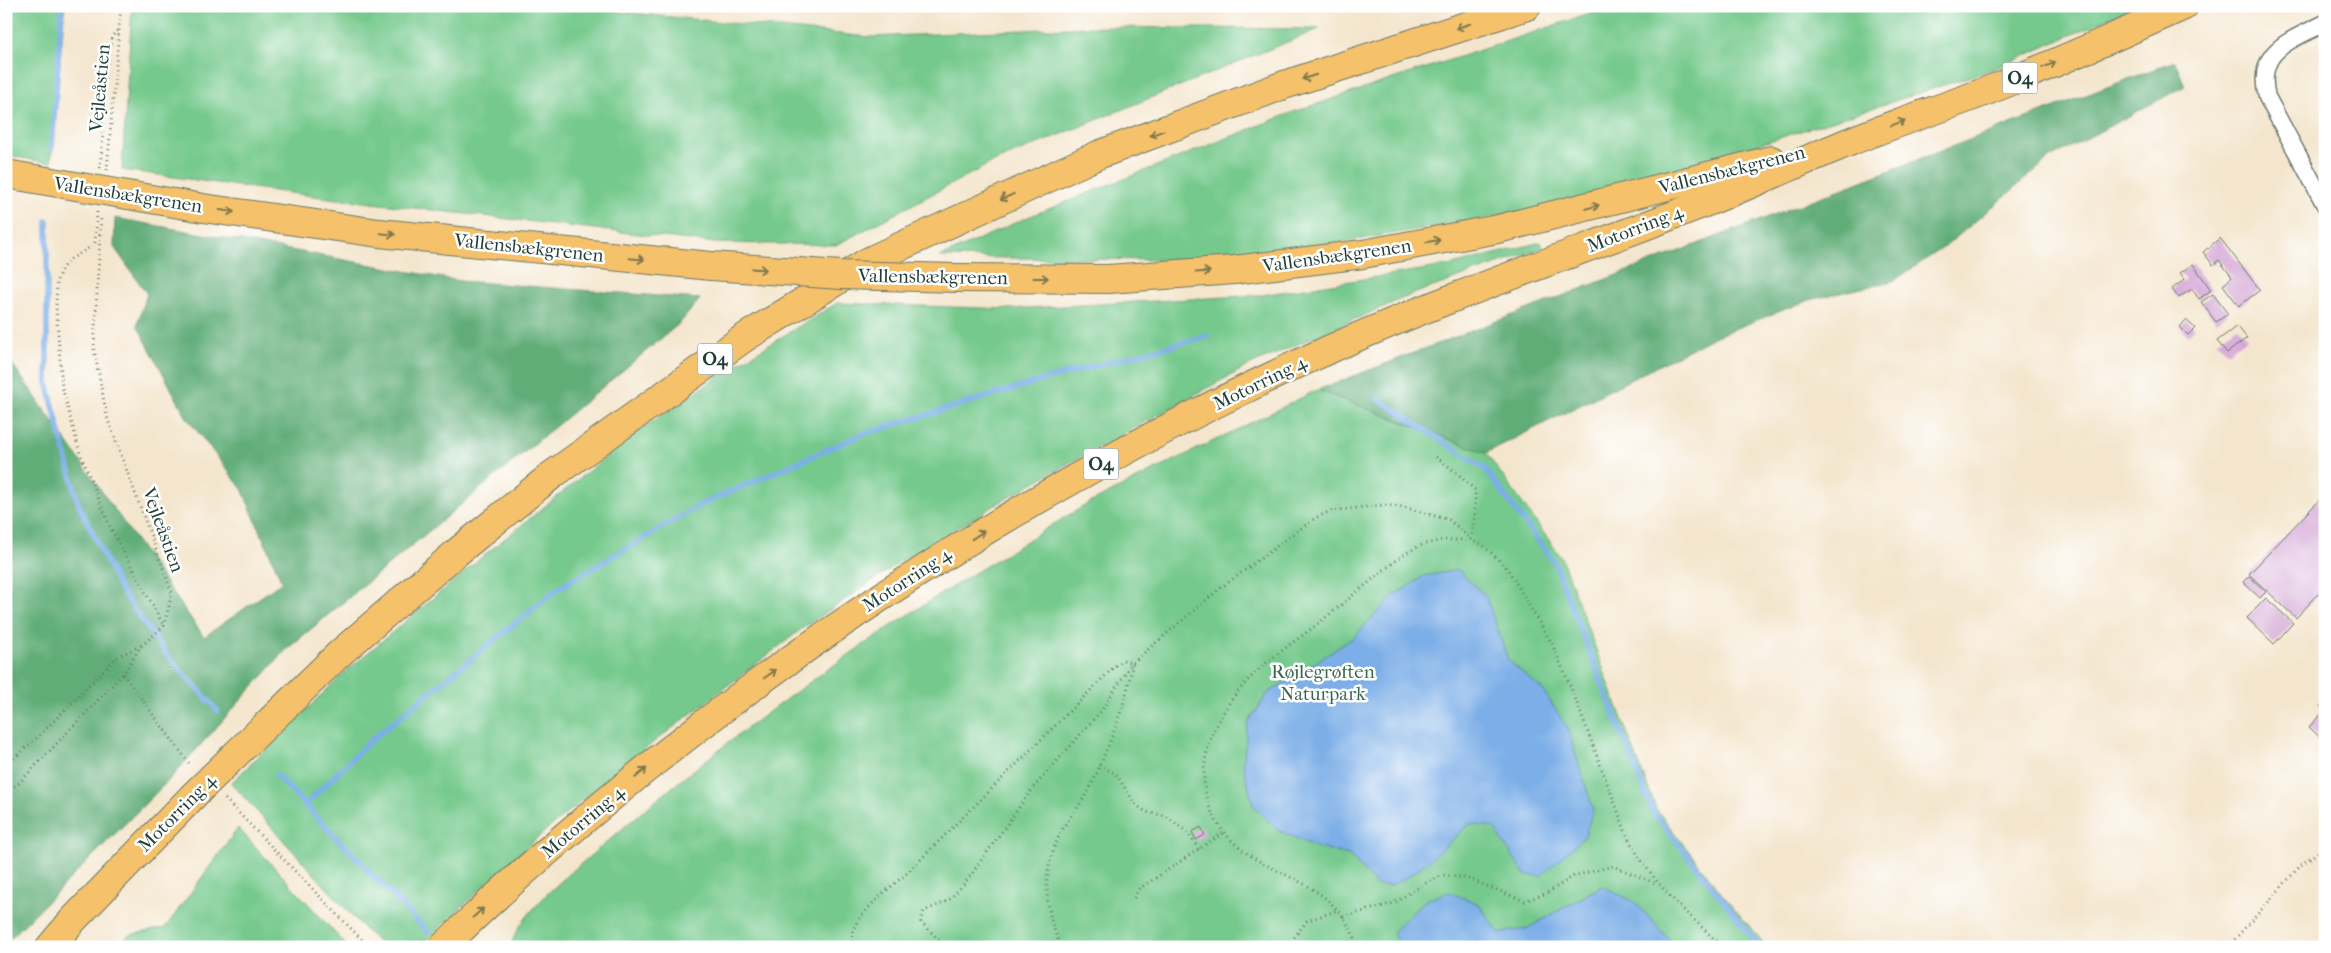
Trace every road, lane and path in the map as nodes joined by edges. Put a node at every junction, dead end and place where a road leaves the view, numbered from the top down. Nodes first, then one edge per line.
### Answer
1 (121, 6) edge
2 (1527, 6) edge
3 (2184, 6) edge
4 (2325, 23) edge
5 (119, 29) junction
6 (1852, 140) junction
7 (100, 171) dead end
8 (106, 172) dead end
9 (6, 174) edge
10 (2325, 205) edge
11 (97, 210) dead end
12 (101, 217) dead end
13 (1436, 457) dead end
14 (1471, 540) junction
15 (164, 626) junction
16 (141, 646) junction
17 (1132, 663) junction
18 (123, 674) junction
19 (189, 762) dead end
20 (6, 765) edge
21 (1099, 765) junction
22 (6, 792) edge
23 (225, 799) dead end
24 (1223, 833) junction
25 (2325, 847) edge
26 (1199, 849) junction
27 (1657, 884) junction
28 (1134, 898) dead end
29 (1338, 910) junction
30 (1343, 917) junction
31 (50, 947) edge
32 (369, 947) edge
33 (443, 947) edge
34 (853, 947) edge
35 (946, 947) edge
36 (1061, 947) edge
37 (1293, 947) edge
38 (1359, 947) edge
39 (1723, 947) edge
40 (2228, 947) edge

1 - 5 path, Vejleåstien
2 -> 31 highway, Motorring 4 / O4
6 -> 3 highway, Motorring 4 / O4
4 - 10 street
5 - 7 path
5 - 8 path, Vejleåstien
9 -> 6 highway, Vallensbækgrenen, bridge
33 -> 6 highway, Motorring 4 / O4
11 - 15 path
12 - 15 path, Vejleåstien
13 - 14 path
14 - 17 path
14 - 24 path
14 - 27 path
15 - 16 path
16 - 18 path
16 - 20 path
17 - 21 path
17 - 34 path
17 - 35 path
18 - 19 path
18 - 22 path
21 - 26 path
21 - 36 path
23 - 32 path
24 - 26 path
24 - 29 path
25 - 40 path
26 - 28 path
27 - 30 path
27 - 39 path
29 - 30 path
29 - 37 path
30 - 38 path

